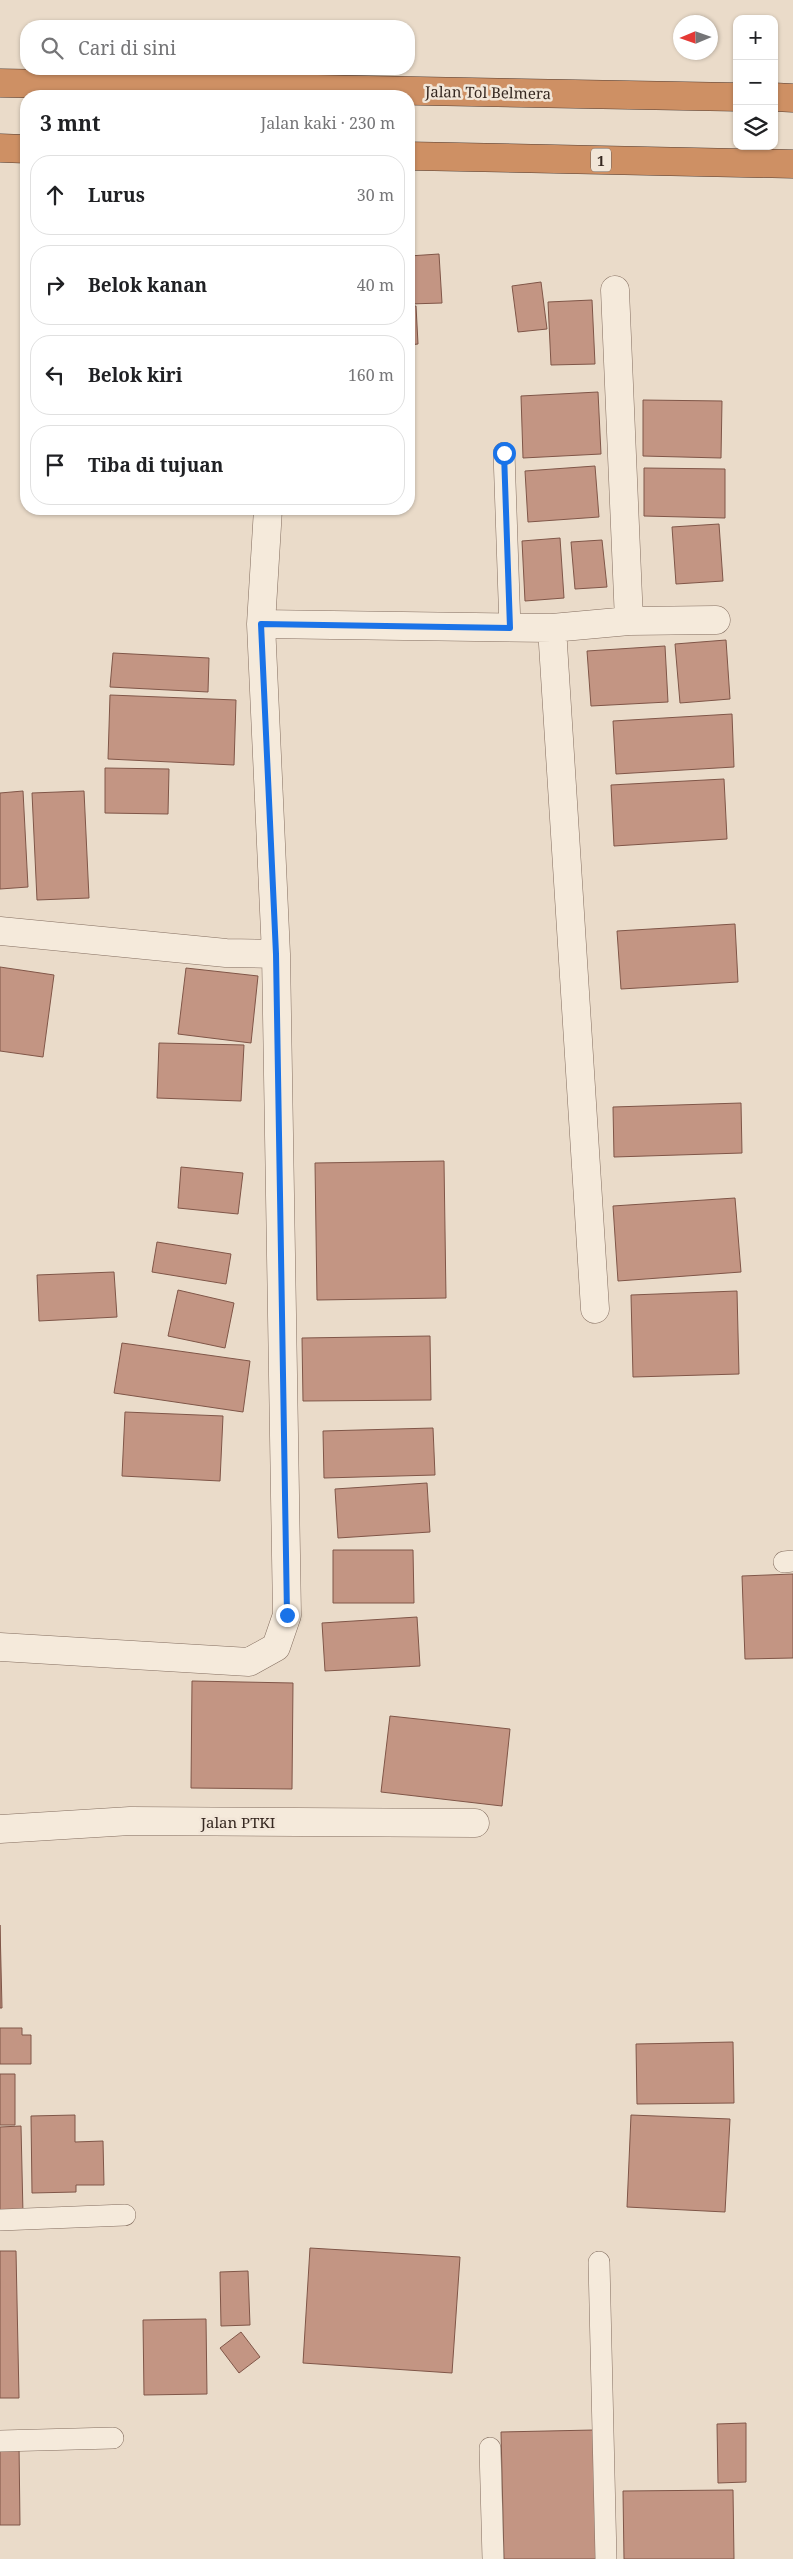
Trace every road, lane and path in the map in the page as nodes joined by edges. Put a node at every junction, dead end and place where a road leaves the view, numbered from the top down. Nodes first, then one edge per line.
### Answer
1 (0, 83) edge
2 (397, 90) edge
3 (415, 90) edge
4 (733, 96) edge
5 (778, 97) edge
6 (793, 98) edge
7 (0, 148) edge
8 (20, 149) edge
9 (415, 156) edge
10 (793, 164) edge
11 (615, 290) dead end
12 (504, 453) dead end
13 (268, 515) edge
14 (716, 620) dead end
15 (629, 621) junction
16 (261, 624) junction
17 (510, 628) junction
18 (552, 628) junction
19 (0, 931) edge
20 (276, 954) junction
21 (595, 1309) dead end
22 (0, 1647) edge
23 (475, 1823) dead end
24 (0, 1829) edge
25 (125, 2215) dead end
26 (0, 2220) edge
27 (599, 2262) dead end
28 (113, 2438) dead end
29 (0, 2441) edge
30 (490, 2448) dead end
31 (494, 2559) edge
32 (606, 2559) edge

1 - 2 highway, Jalan Tol Belmera
3 - 4 highway, Jalan Tol Belmera
5 - 6 highway
7 - 8 highway
9 - 10 highway, 1
11 - 15 street
12 - 17 lane
13 - 16 street
14 - 15 street
15 - 18 street
16 - 17 street
16 - 20 street
17 - 18 street
18 - 21 street
19 - 20 street
20 - 22 street
23 - 24 street, Jalan PTKI
25 - 26 lane
27 - 32 lane
28 - 29 lane
30 - 31 lane

